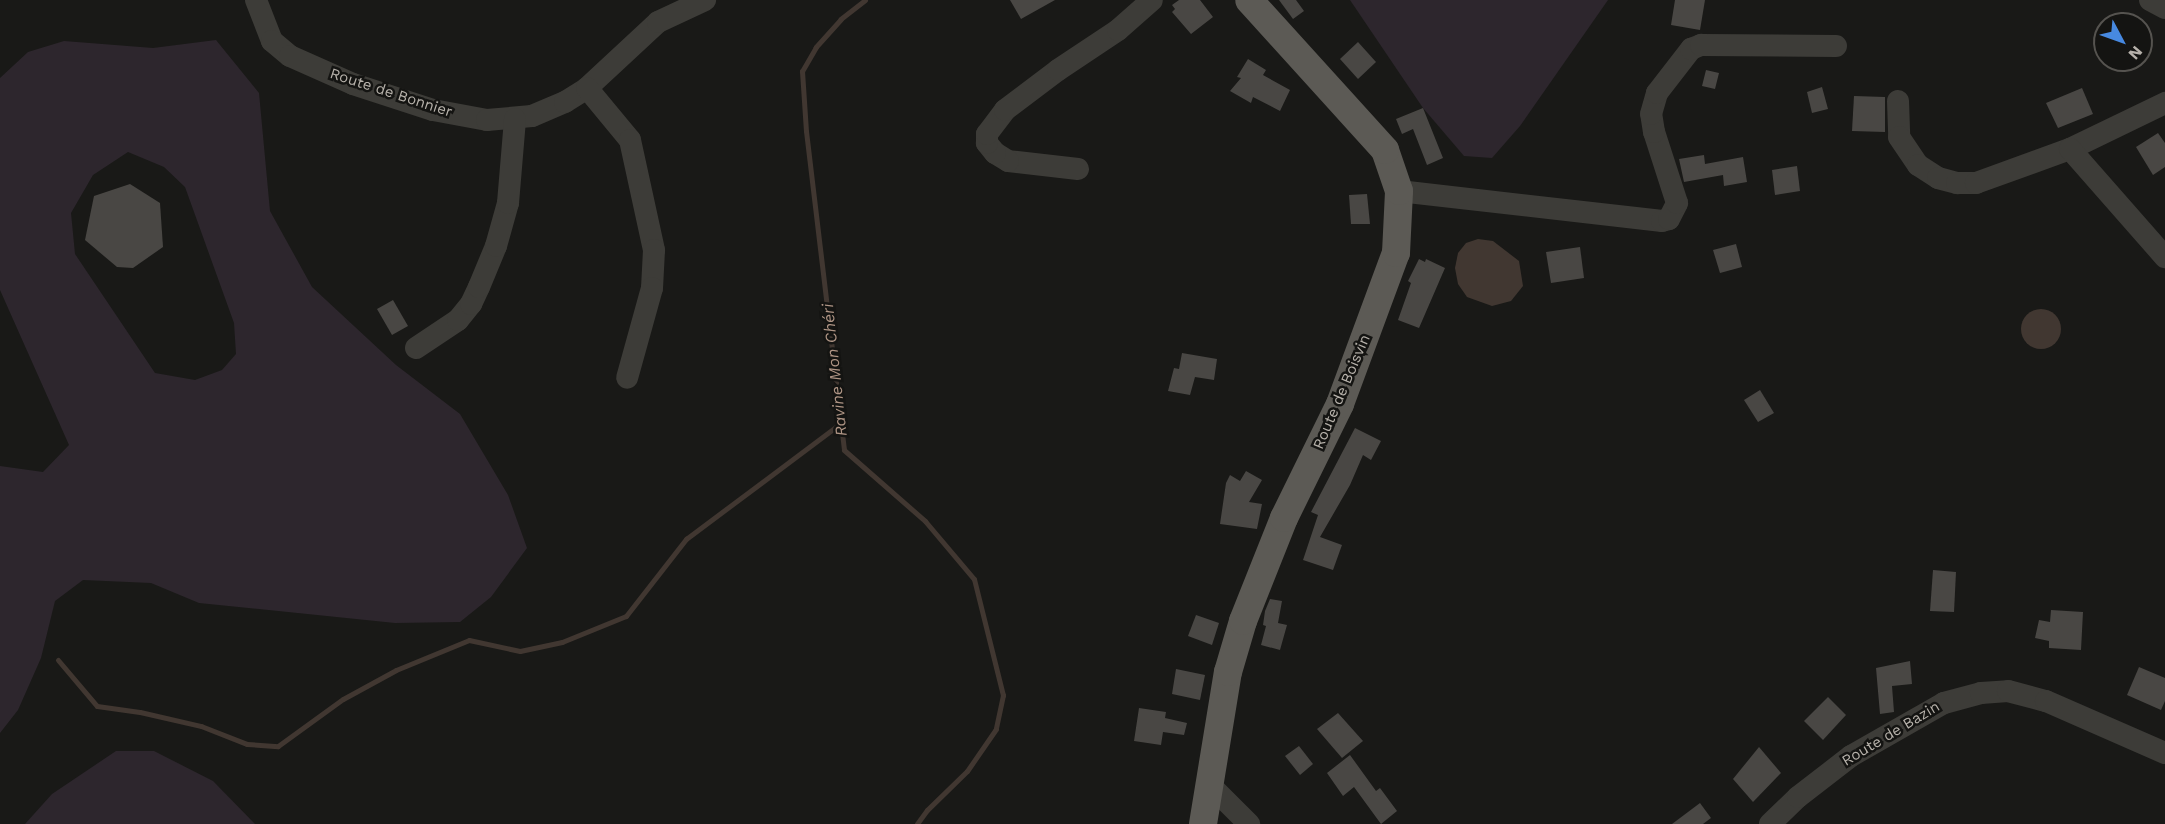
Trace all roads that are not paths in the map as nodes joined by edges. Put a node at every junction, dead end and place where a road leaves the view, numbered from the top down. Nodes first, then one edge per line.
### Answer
1 (256, 0) edge
2 (705, 0) edge
3 (1152, 0) edge
4 (1249, 0) edge
5 (2150, 0) edge
6 (2165, 8) edge
7 (1836, 46) dead end
8 (587, 88) junction
9 (1898, 101) dead end
10 (2165, 103) edge
11 (515, 119) junction
12 (2070, 149) junction
13 (1078, 169) dead end
14 (1399, 191) junction
15 (2165, 256) edge
16 (416, 348) dead end
17 (627, 378) dead end
18 (2165, 753) edge
19 (1209, 784) junction
20 (1203, 824) edge
21 (1249, 824) edge
22 (1770, 824) edge

1 - 11 street, Route de Bonnier
2 - 8 street, Route de Bonnier
3 - 13 street
4 - 14 main road, Route de Boisvin
5 - 6 street
7 - 14 street
8 - 11 street, Route de Bonnier
8 - 17 street
9 - 12 street
10 - 12 street
11 - 16 street
12 - 15 street
14 - 19 main road, Route de Boisvin
18 - 22 street, Route de Bazin
19 - 20 main road, Route de Boisvin
19 - 21 street

